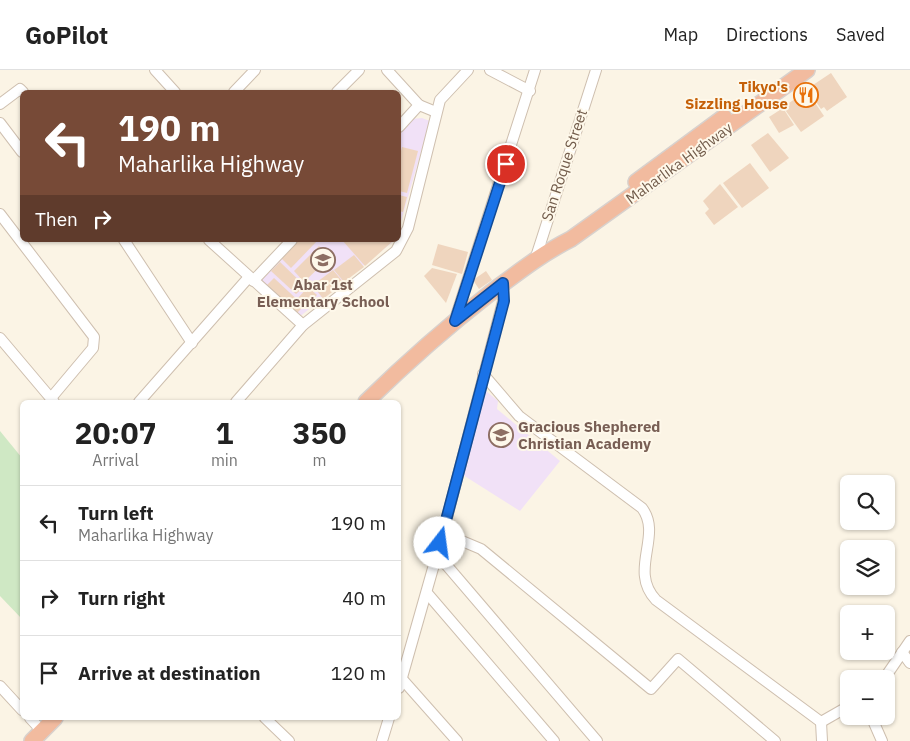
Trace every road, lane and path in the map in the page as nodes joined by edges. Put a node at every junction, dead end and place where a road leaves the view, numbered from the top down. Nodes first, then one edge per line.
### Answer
1 (256, 70) edge
2 (359, 70) edge
3 (387, 70) edge
4 (468, 70) edge
5 (490, 70) edge
6 (535, 70) edge
7 (596, 70) edge
8 (791, 70) edge
9 (807, 70) edge
10 (161, 72) edge
11 (21, 90) edge
12 (174, 90) edge
13 (236, 90) edge
14 (339, 90) edge
15 (530, 91) junction
16 (0, 104) edge
17 (419, 105) junction
18 (436, 112) junction
19 (0, 123) edge
20 (401, 124) edge
21 (722, 125) junction
22 (20, 149) edge
23 (0, 214) edge
24 (20, 240) edge
25 (21, 242) edge
26 (125, 242) edge
27 (211, 242) edge
28 (290, 242) edge
29 (541, 255) junction
30 (251, 279) junction
31 (503, 283) junction
32 (455, 321) junction
33 (303, 325) junction
34 (0, 338) edge
35 (192, 343) junction
36 (484, 374) junction
37 (53, 400) edge
38 (141, 400) edge
39 (238, 400) edge
40 (368, 400) edge
41 (443, 533) junction
42 (437, 554) junction
43 (427, 593) junction
44 (910, 641) edge
45 (902, 652) junction
46 (910, 662) edge
47 (890, 670) edge
48 (401, 680) edge
49 (401, 684) edge
50 (0, 686) edge
51 (20, 708) edge
52 (840, 711) edge
53 (31, 720) edge
54 (53, 720) edge
55 (267, 720) edge
56 (389, 720) edge
57 (821, 722) junction
58 (876, 725) edge
59 (37, 736) edge
60 (289, 741) edge
61 (382, 741) edge
62 (457, 741) edge
63 (554, 741) edge
64 (597, 741) edge
65 (775, 741) edge
66 (822, 741) edge
67 (882, 741) edge

1 - 13 street
2 - 14 street
3 - 17 street
4 - 18 street
5 - 15 street
6 - 15 street
7 - 29 street, San Roque Street
8 - 21 highway, Maharlika Highway
9 - 21 highway, Maharlika Highway
10 - 12 street
11 - 16 street
15 - 32 street
17 - 18 street
17 - 20 street
18 - 33 street
19 - 22 street
21 - 29 highway, Maharlika Highway
23 - 24 street
25 - 37 street
26 - 35 street
27 - 30 street
28 - 30 street
29 - 31 highway, Maharlika Highway
30 - 33 street
30 - 35 street
31 - 32 highway, Maharlika Highway
31 - 36 street
32 - 40 highway, Maharlika Highway
33 - 39 street
34 - 37 street
35 - 38 street
36 - 41 street
36 - 57 street
41 - 42 street
41 - 65 street
42 - 43 street
42 - 64 street
43 - 48 street
43 - 63 street
44 - 45 street
45 - 46 street
45 - 47 street
49 - 62 street
50 - 51 street
52 - 57 street
53 - 59 street
54 - 59 highway
55 - 60 street
56 - 61 street
57 - 66 street
58 - 67 street

